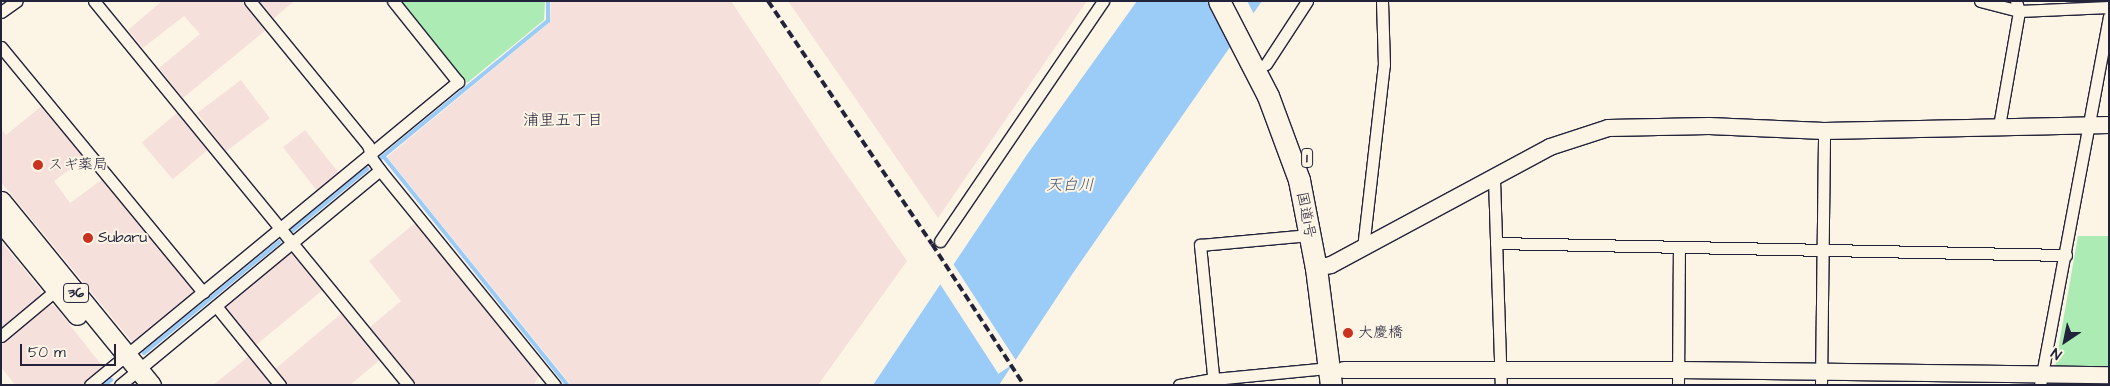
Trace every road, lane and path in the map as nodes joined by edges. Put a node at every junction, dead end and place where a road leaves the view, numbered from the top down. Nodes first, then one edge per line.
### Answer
1 (17, 1) edge
2 (94, 1) edge
3 (250, 1) edge
4 (393, 1) edge
5 (1103, 1) edge
6 (1219, 1) edge
7 (1234, 1) edge
8 (1307, 1) edge
9 (1382, 1) edge
10 (1980, 1) edge
11 (2017, 6) edge
12 (2109, 7) edge
13 (1, 12) edge
14 (2109, 16) edge
15 (1, 47) edge
16 (1262, 64) junction
17 (2089, 125) junction
18 (2109, 125) edge
19 (1999, 126) junction
20 (1824, 131) junction
21 (370, 154) junction
22 (380, 170) junction
23 (1494, 179) junction
24 (1, 201) edge
25 (1, 222) edge
26 (280, 229) junction
27 (1310, 235) junction
28 (940, 241) dead end
29 (292, 242) junction
30 (1496, 243) junction
31 (1679, 247) junction
32 (1364, 248) junction
33 (1823, 250) junction
34 (2066, 255) junction
35 (1323, 267) junction
36 (62, 286) junction
37 (203, 292) junction
38 (216, 306) junction
39 (1, 336) edge
40 (122, 359) junction
41 (2109, 374) edge
42 (1337, 377) edge
43 (1501, 377) edge
44 (1678, 377) edge
45 (1821, 378) edge
46 (131, 379) edge
47 (2041, 379) edge
48 (1214, 382) edge
49 (551, 383) edge
50 (90, 385) edge
51 (151, 385) edge
52 (280, 385) edge
53 (408, 385) edge
54 (1179, 385) edge

1 - 13 street
2 - 26 street
3 - 21 street
4 - 21 street
5 - 28 street
6 - 16 highway, 国道1号 / 1
7 - 16 highway, 国道1号 / 1
8 - 16 street
9 - 32 street
10 - 11 street
11 - 12 street
11 - 19 street
14 - 17 street
15 - 37 street
16 - 27 highway, 国道1号 / 1
16 - 35 highway, 国道1号 / 1
17 - 18 street
17 - 19 street
17 - 34 street
19 - 20 street
20 - 23 street
20 - 33 street
21 - 22 street
21 - 26 street
22 - 29 street
22 - 49 street
23 - 30 street
23 - 32 street
24 - 36 main road, 36
25 - 36 main road, 36
26 - 29 street
26 - 37 street
27 - 35 highway, 国道1号 / 1
27 - 48 street
29 - 38 street
29 - 53 street
30 - 31 street
30 - 43 street
31 - 33 street
31 - 44 street
32 - 35 street
33 - 34 street
33 - 45 street
34 - 47 street
35 - 42 highway, 国道1号 / 1
36 - 39 street
36 - 40 main road, 36
37 - 40 street
38 - 46 street
38 - 52 street
40 - 46 main road, 36
40 - 50 street
41 - 47 street
42 - 43 street
42 - 48 street
43 - 44 street
44 - 45 street
45 - 47 street
46 - 51 main road, 36
48 - 54 street

